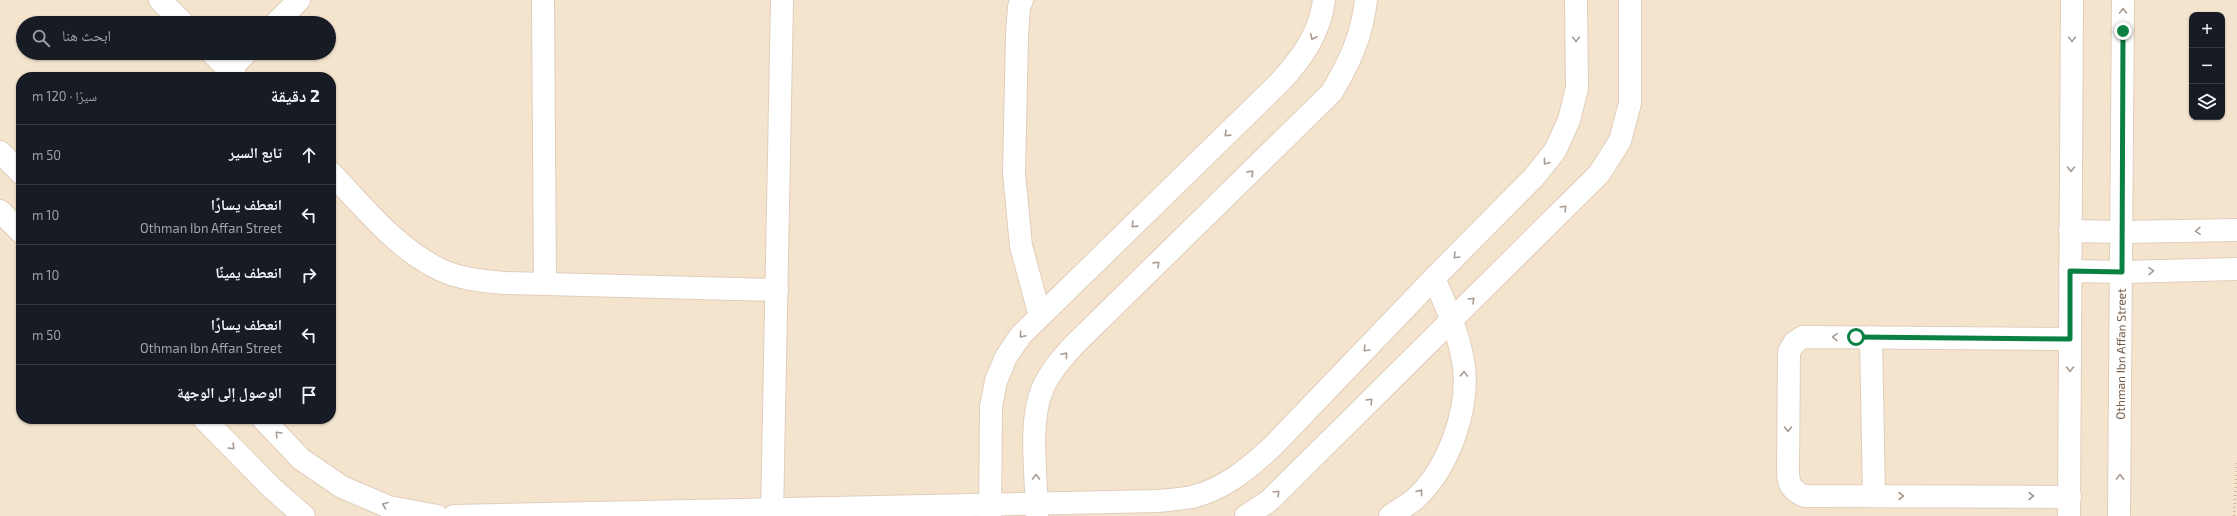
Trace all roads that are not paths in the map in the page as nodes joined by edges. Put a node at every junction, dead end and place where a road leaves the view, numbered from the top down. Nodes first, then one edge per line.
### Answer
1 (160, 0) edge
2 (299, 0) edge
3 (543, 0) edge
4 (782, 0) edge
5 (1022, 0) edge
6 (1324, 0) edge
7 (1366, 0) edge
8 (1576, 0) edge
9 (1630, 0) edge
10 (2072, 0) edge
11 (2123, 0) edge
12 (176, 16) edge
13 (283, 16) edge
14 (219, 60) edge
15 (241, 60) edge
16 (231, 72) edge
17 (233, 72) edge
18 (0, 152) edge
19 (16, 168) edge
20 (336, 179) edge
21 (0, 211) edge
22 (16, 227) edge
23 (2237, 230) edge
24 (2070, 231) junction
25 (2122, 232) junction
26 (2237, 269) edge
27 (2070, 271) junction
28 (2122, 272) junction
29 (1434, 278) junction
30 (545, 284) junction
31 (777, 290) junction
32 (1040, 316) junction
33 (1452, 320) junction
34 (1871, 337) junction
35 (2070, 339) junction
36 (209, 424) edge
37 (267, 424) edge
38 (1874, 496) junction
39 (2070, 506) edge
40 (990, 510) edge
41 (1037, 510) edge
42 (772, 513) edge
43 (304, 516) edge
44 (436, 516) edge
45 (454, 516) edge
46 (1246, 516) edge
47 (1390, 516) edge
48 (2119, 516) edge

1 - 12 street
2 - 13 street
3 - 30 street
4 - 31 street
5 - 32 street
6 -> 32 street
41 -> 7 street
8 -> 29 street
33 -> 9 street
10 -> 24 street
25 -> 11 street, Othman Ibn Affan Street
14 - 16 street
15 - 17 street
18 - 19 street
20 - 30 street
21 - 22 street
23 -> 25 street
24 - 25 street
24 - 27 street
25 - 28 street, Othman Ibn Affan Street
28 -> 26 street
27 - 28 street
27 - 35 street
48 -> 28 street, Othman Ibn Affan Street
29 - 33 street
29 -> 41 street
30 - 31 street
31 - 42 street
32 -> 40 street
46 -> 33 street
47 -> 33 street
34 - 35 street
34 - 38 street
34 -> 38 street
35 -> 39 street
36 -> 43 street
44 -> 37 street
38 -> 39 street
40 - 41 street
40 - 42 street
42 - 45 street

